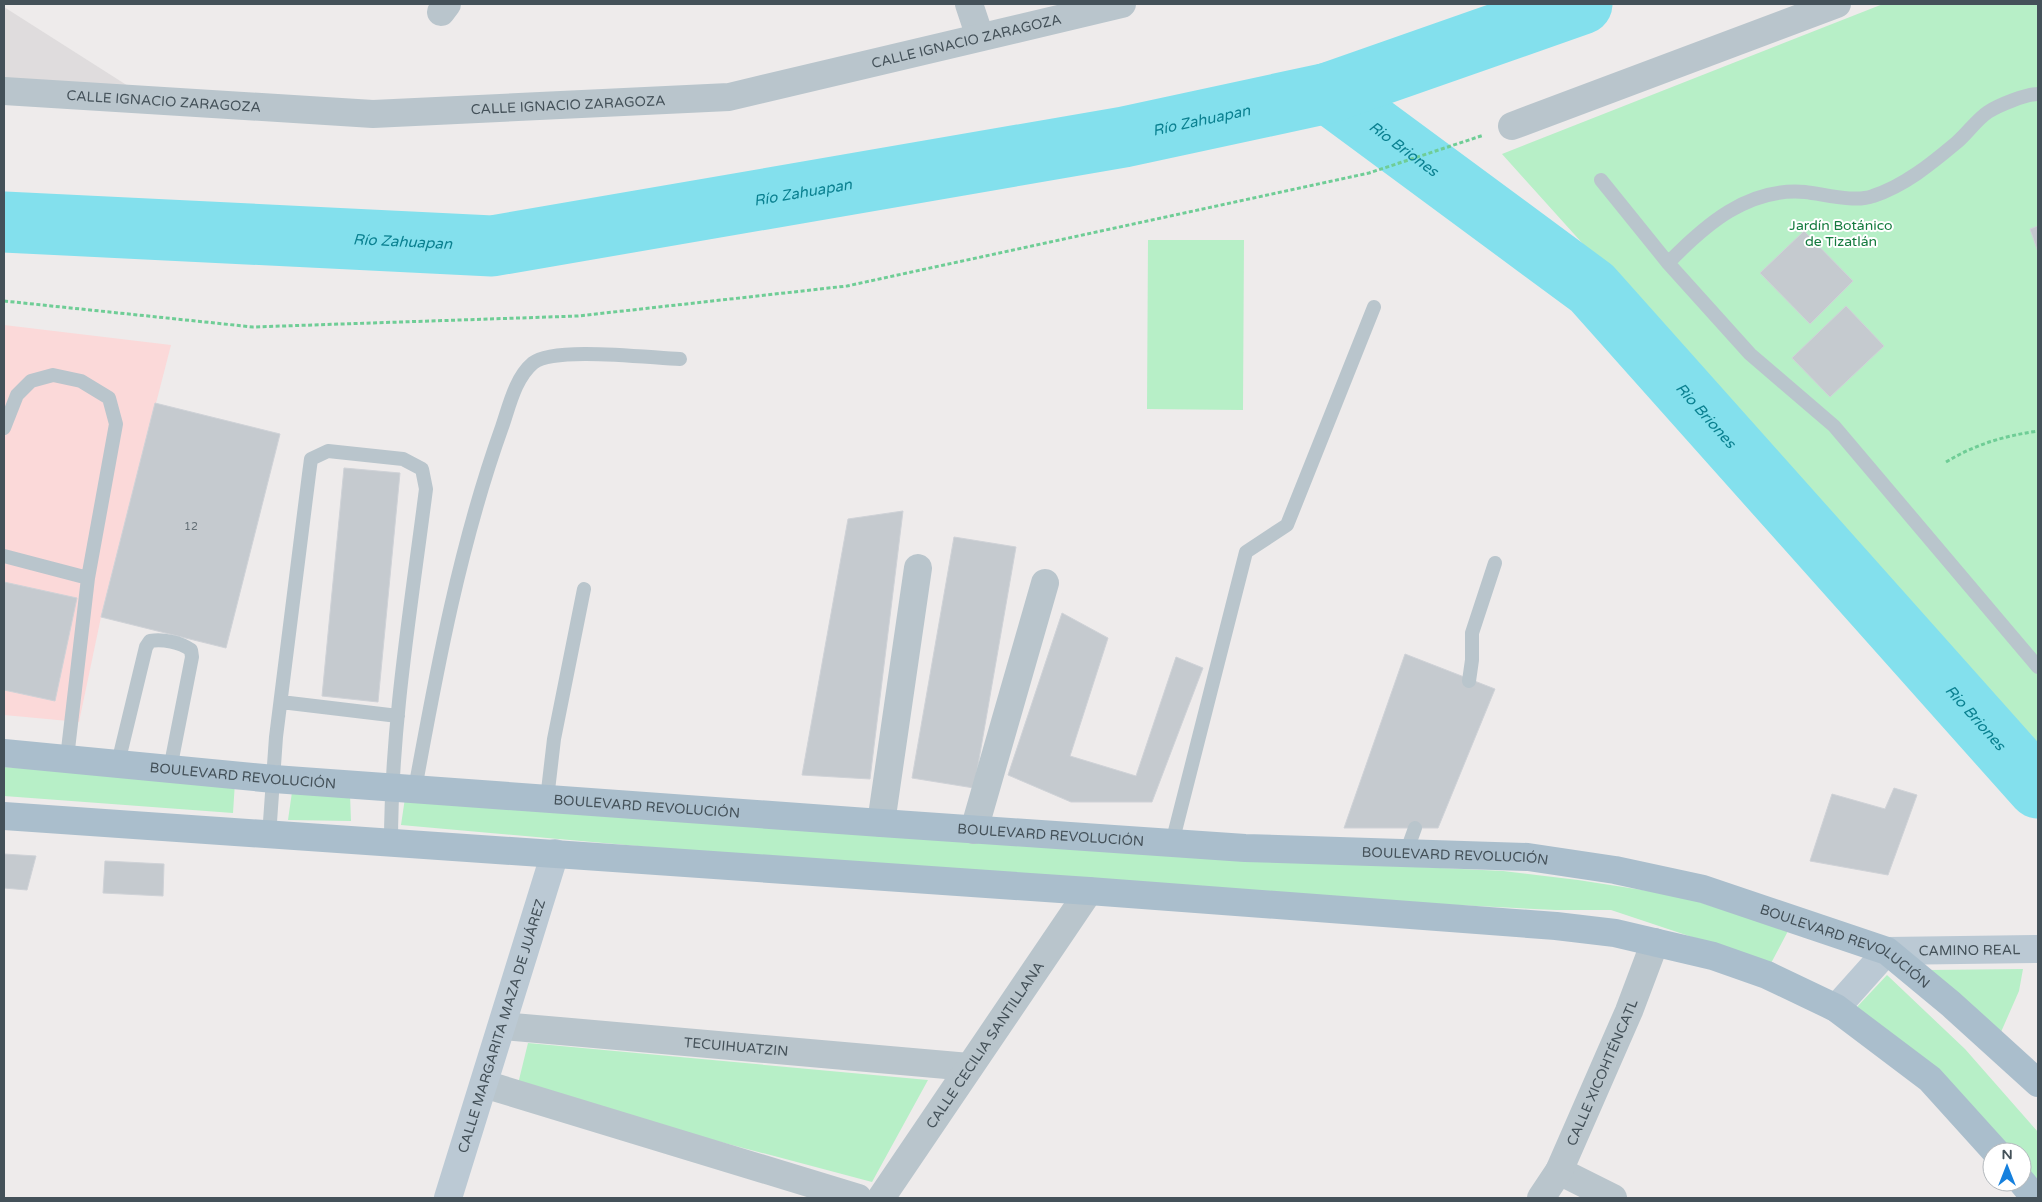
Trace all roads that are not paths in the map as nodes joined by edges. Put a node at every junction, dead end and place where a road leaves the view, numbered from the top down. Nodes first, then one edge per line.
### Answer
1 (969, 4) edge
2 (1122, 4) edge
3 (1837, 4) edge
4 (980, 37) junction
5 (4, 91) edge
6 (2038, 94) edge
7 (1512, 126) road end
8 (1601, 180) dead end
9 (1668, 263) junction
10 (1374, 307) dead end
11 (680, 359) dead end
12 (4, 428) edge
13 (4, 556) edge
14 (1495, 563) dead end
15 (918, 568) dead end
16 (88, 578) junction
17 (1045, 584) dead end
18 (584, 589) dead end
19 (2038, 667) edge
20 (1469, 681) dead end
21 (281, 702) junction
22 (398, 716) junction
23 (4, 753) edge
24 (67, 758) junction
25 (118, 763) junction
26 (170, 769) junction
27 (274, 779) junction
28 (403, 788) junction
29 (547, 799) junction
30 (4, 816) edge
31 (881, 824) junction
32 (1415, 828) dead end
33 (974, 830) junction
34 (269, 836) junction
35 (1172, 843) junction
36 (391, 844) junction
37 (555, 853) junction
38 (1406, 853) junction
39 (1089, 891) junction
40 (1655, 942) junction
41 (2038, 949) edge
42 (1887, 950) junction
43 (1836, 1008) junction
44 (503, 1026) junction
45 (969, 1067) junction
46 (2038, 1083) edge
47 (484, 1084) junction
48 (1987, 1142) edge
49 (1559, 1171) junction
50 (448, 1198) edge
51 (858, 1198) edge
52 (881, 1198) edge
53 (1541, 1198) edge
54 (1613, 1198) edge

1 - 4 street
2 - 4 street, CALLE IGNACIO ZARAGOZA
3 - 7 street
4 - 5 street, CALLE IGNACIO ZARAGOZA
6 - 9 lane
8 - 9 lane
9 - 19 lane
10 - 35 lane
11 - 28 lane
12 - 16 lane
13 - 16 lane
14 - 20 lane
15 - 31 street
16 - 24 lane
17 - 33 street
18 - 29 lane
21 - 22 lane
21 - 22 lane
21 - 27 lane
22 - 28 lane
23 - 24 main road, BOULEVARD REVOLUCIÓN
24 - 25 main road, BOULEVARD REVOLUCIÓN
25 - 26 main road, BOULEVARD REVOLUCIÓN
25 - 26 lane
26 - 27 main road, BOULEVARD REVOLUCIÓN
27 - 28 main road, BOULEVARD REVOLUCIÓN
27 - 34 lane
28 - 29 main road, BOULEVARD REVOLUCIÓN
28 - 36 lane
29 - 31 main road, BOULEVARD REVOLUCIÓN
30 - 34 main road
31 - 33 main road, BOULEVARD REVOLUCIÓN
32 - 38 lane
33 - 35 main road, BOULEVARD REVOLUCIÓN
34 - 36 main road
35 - 38 main road, BOULEVARD REVOLUCIÓN
36 - 37 main road
37 - 39 main road
37 - 44 street, CALLE MARGARITA MAZA DE JUÁREZ
38 - 42 main road, BOULEVARD REVOLUCIÓN
39 - 40 main road
39 - 45 street, CALLE CECILIA SANTILLANA
40 - 43 main road
40 - 49 street, CALLE XICOHTÉNCATL
41 - 42 street, CAMINO REAL
42 - 43 street
42 - 46 main road, BOULEVARD REVOLUCIÓN
43 - 48 main road
44 - 45 street, TECUIHUATZIN
44 - 47 street, CALLE MARGARITA MAZA DE JUÁREZ
45 - 52 street, CALLE CECILIA SANTILLANA
47 - 50 street, CALLE MARGARITA MAZA DE JUÁREZ
47 - 51 street
49 - 53 street, CALLE XICOHTÉNCATL
49 - 54 street

